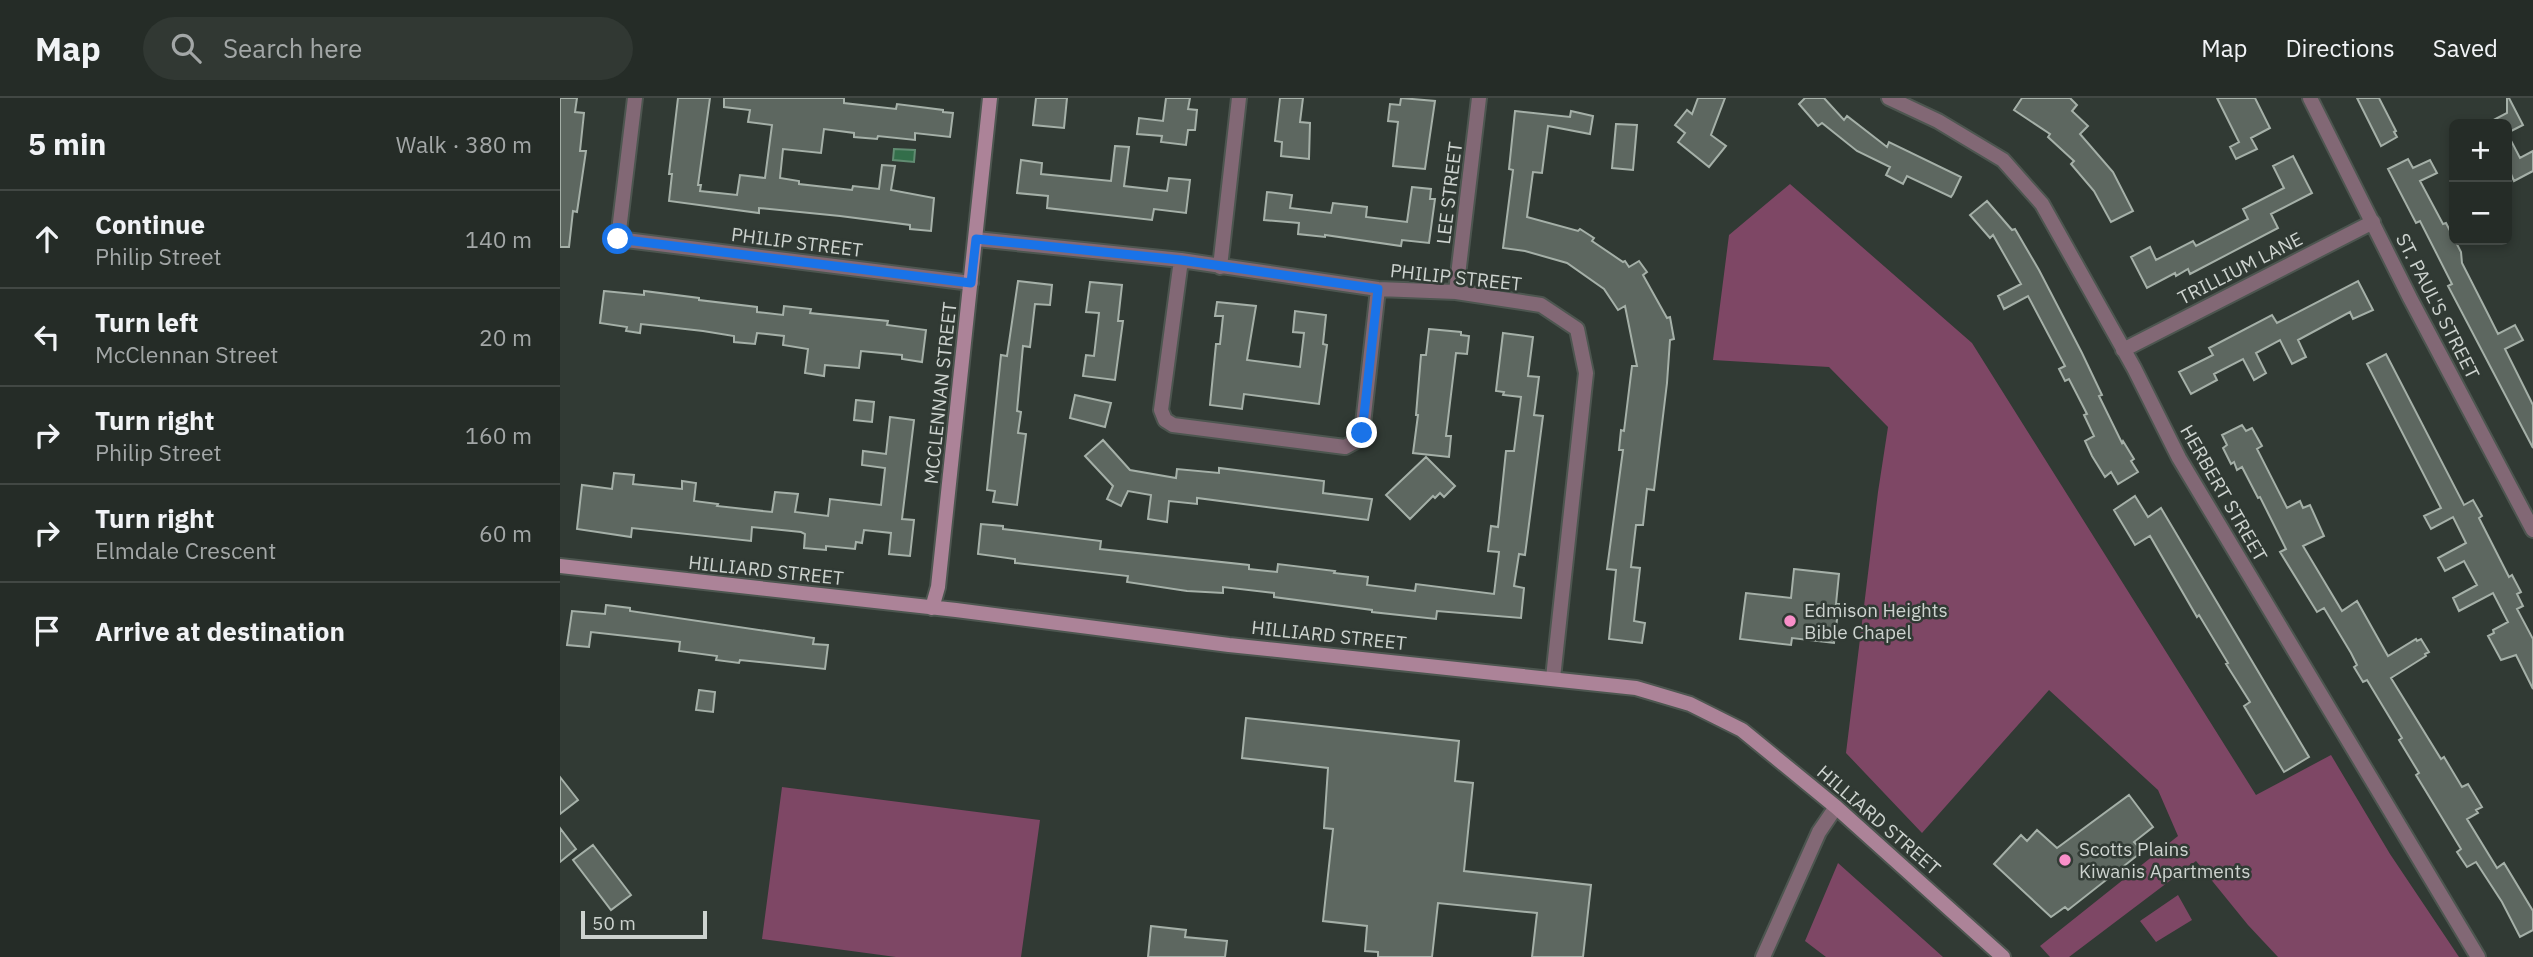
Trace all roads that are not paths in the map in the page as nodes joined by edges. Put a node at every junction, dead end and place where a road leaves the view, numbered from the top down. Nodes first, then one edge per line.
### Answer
1 (635, 98) edge
2 (990, 98) edge
3 (1239, 98) edge
4 (1479, 98) edge
5 (1889, 98) edge
6 (2310, 98) edge
7 (2373, 222) junction
8 (976, 239) junction
9 (1181, 260) junction
10 (1220, 267) junction
11 (971, 283) junction
12 (1378, 289) junction
13 (1456, 292) junction
14 (2123, 350) junction
15 (2533, 530) edge
16 (560, 566) edge
17 (932, 608) junction
18 (1553, 678) junction
19 (1836, 807) junction
20 (1763, 957) edge
21 (2003, 957) edge
22 (2478, 957) edge

1 - 11 street, PHILIP STREET
2 - 8 street, MCCLENNAN STREET
3 - 10 street
4 - 13 street, LEE STREET
5 - 14 street, HERBERT STREET
6 - 7 street, ST. PAUL'S STREET
7 - 14 street, TRILLIUM LANE
7 - 15 street, ST. PAUL'S STREET
8 - 9 street, PHILIP STREET
8 - 11 street, MCCLENNAN STREET
9 - 10 street, PHILIP STREET
9 - 12 street
10 - 12 street, PHILIP STREET
11 - 17 street, MCCLENNAN STREET
12 - 13 street, PHILIP STREET
13 - 18 street, PHILIP STREET
14 - 22 street, HERBERT STREET
16 - 17 street, HILLIARD STREET
17 - 18 street, HILLIARD STREET
18 - 19 street, HILLIARD STREET
19 - 20 street
19 - 21 street, HILLIARD STREET

